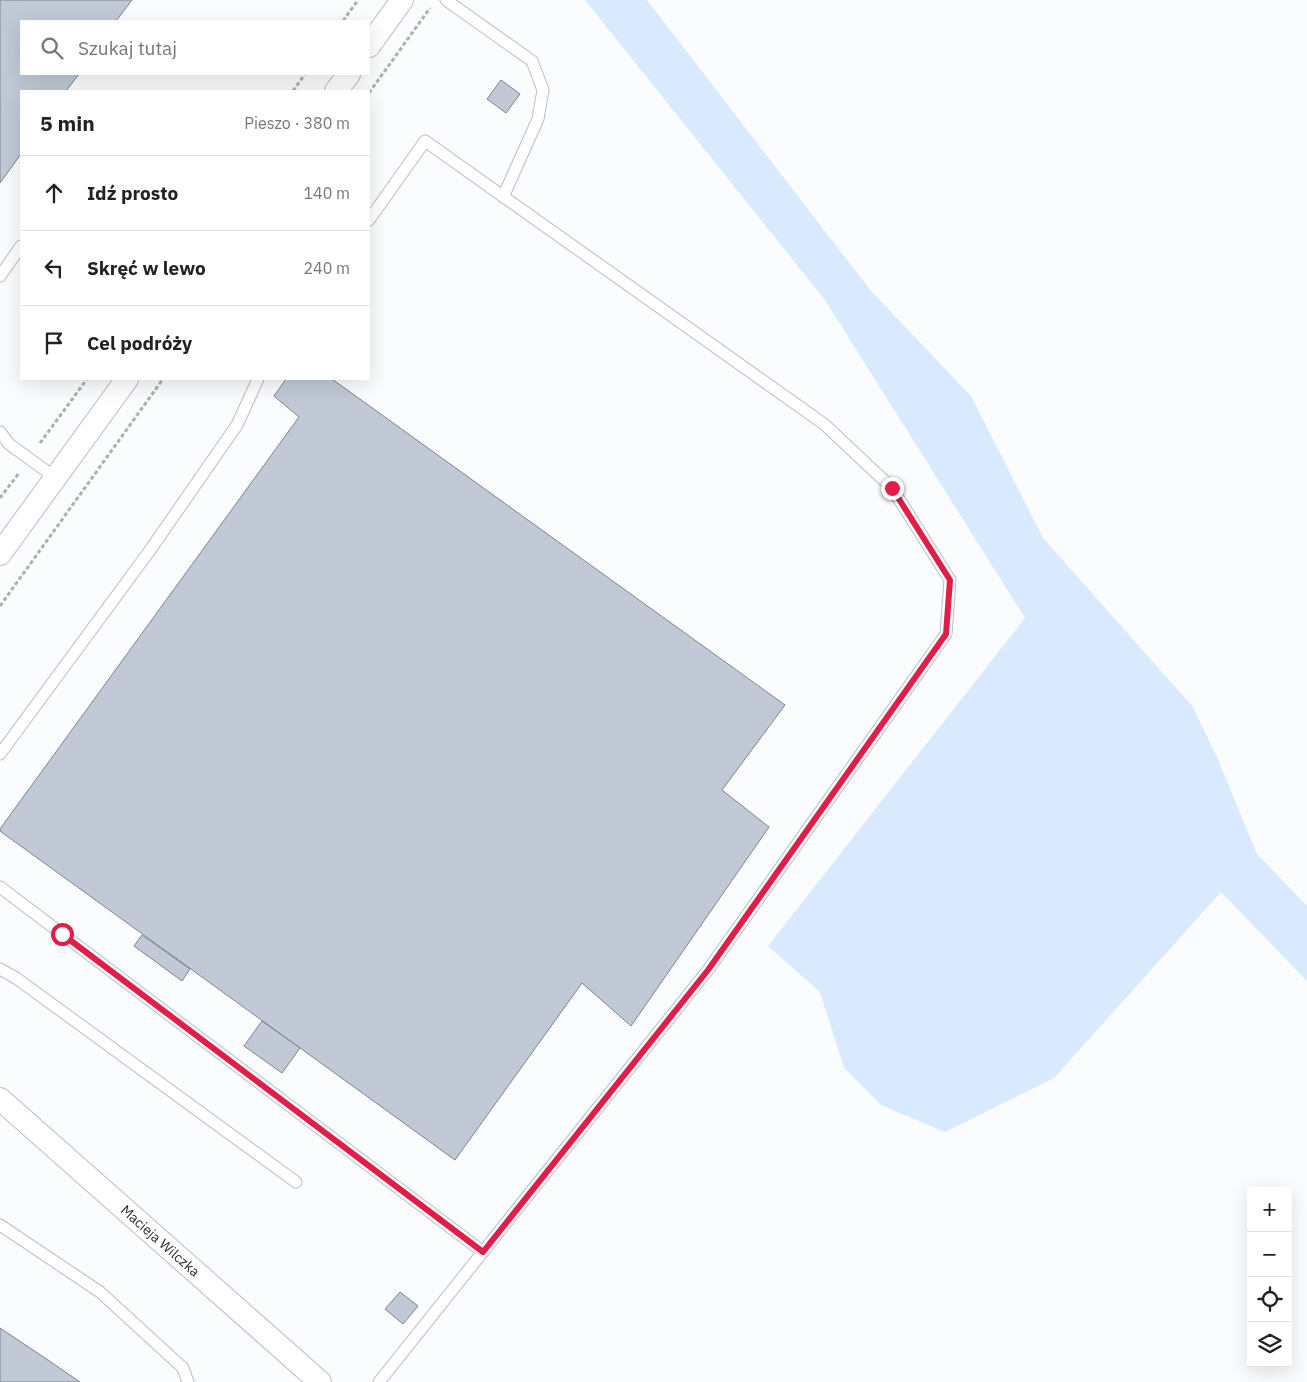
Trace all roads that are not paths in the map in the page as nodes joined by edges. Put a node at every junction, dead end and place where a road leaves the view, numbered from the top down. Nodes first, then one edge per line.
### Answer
1 (402, 0) edge
2 (446, 0) edge
3 (370, 45) edge
4 (348, 75) edge
5 (337, 90) edge
6 (504, 197) junction
7 (370, 219) edge
8 (20, 247) edge
9 (0, 276) edge
10 (126, 380) edge
11 (258, 380) edge
12 (0, 432) edge
13 (4, 443) edge
14 (56, 478) junction
15 (0, 554) edge
16 (0, 754) edge
17 (0, 887) edge
18 (0, 969) edge
19 (0, 1099) edge
20 (296, 1182) dead end
21 (0, 1225) edge
22 (483, 1252) junction
23 (188, 1382) edge
24 (320, 1382) edge
25 (379, 1382) edge

1 - 3 street
2 - 6 lane
4 - 5 street
6 - 7 lane
6 - 22 lane
8 - 9 lane
10 - 14 street
11 - 16 lane
12 - 13 lane
13 - 14 lane
14 - 15 street
17 - 22 lane
18 - 20 lane
19 - 24 street, Macieja Wilczka
21 - 23 lane
22 - 25 lane

